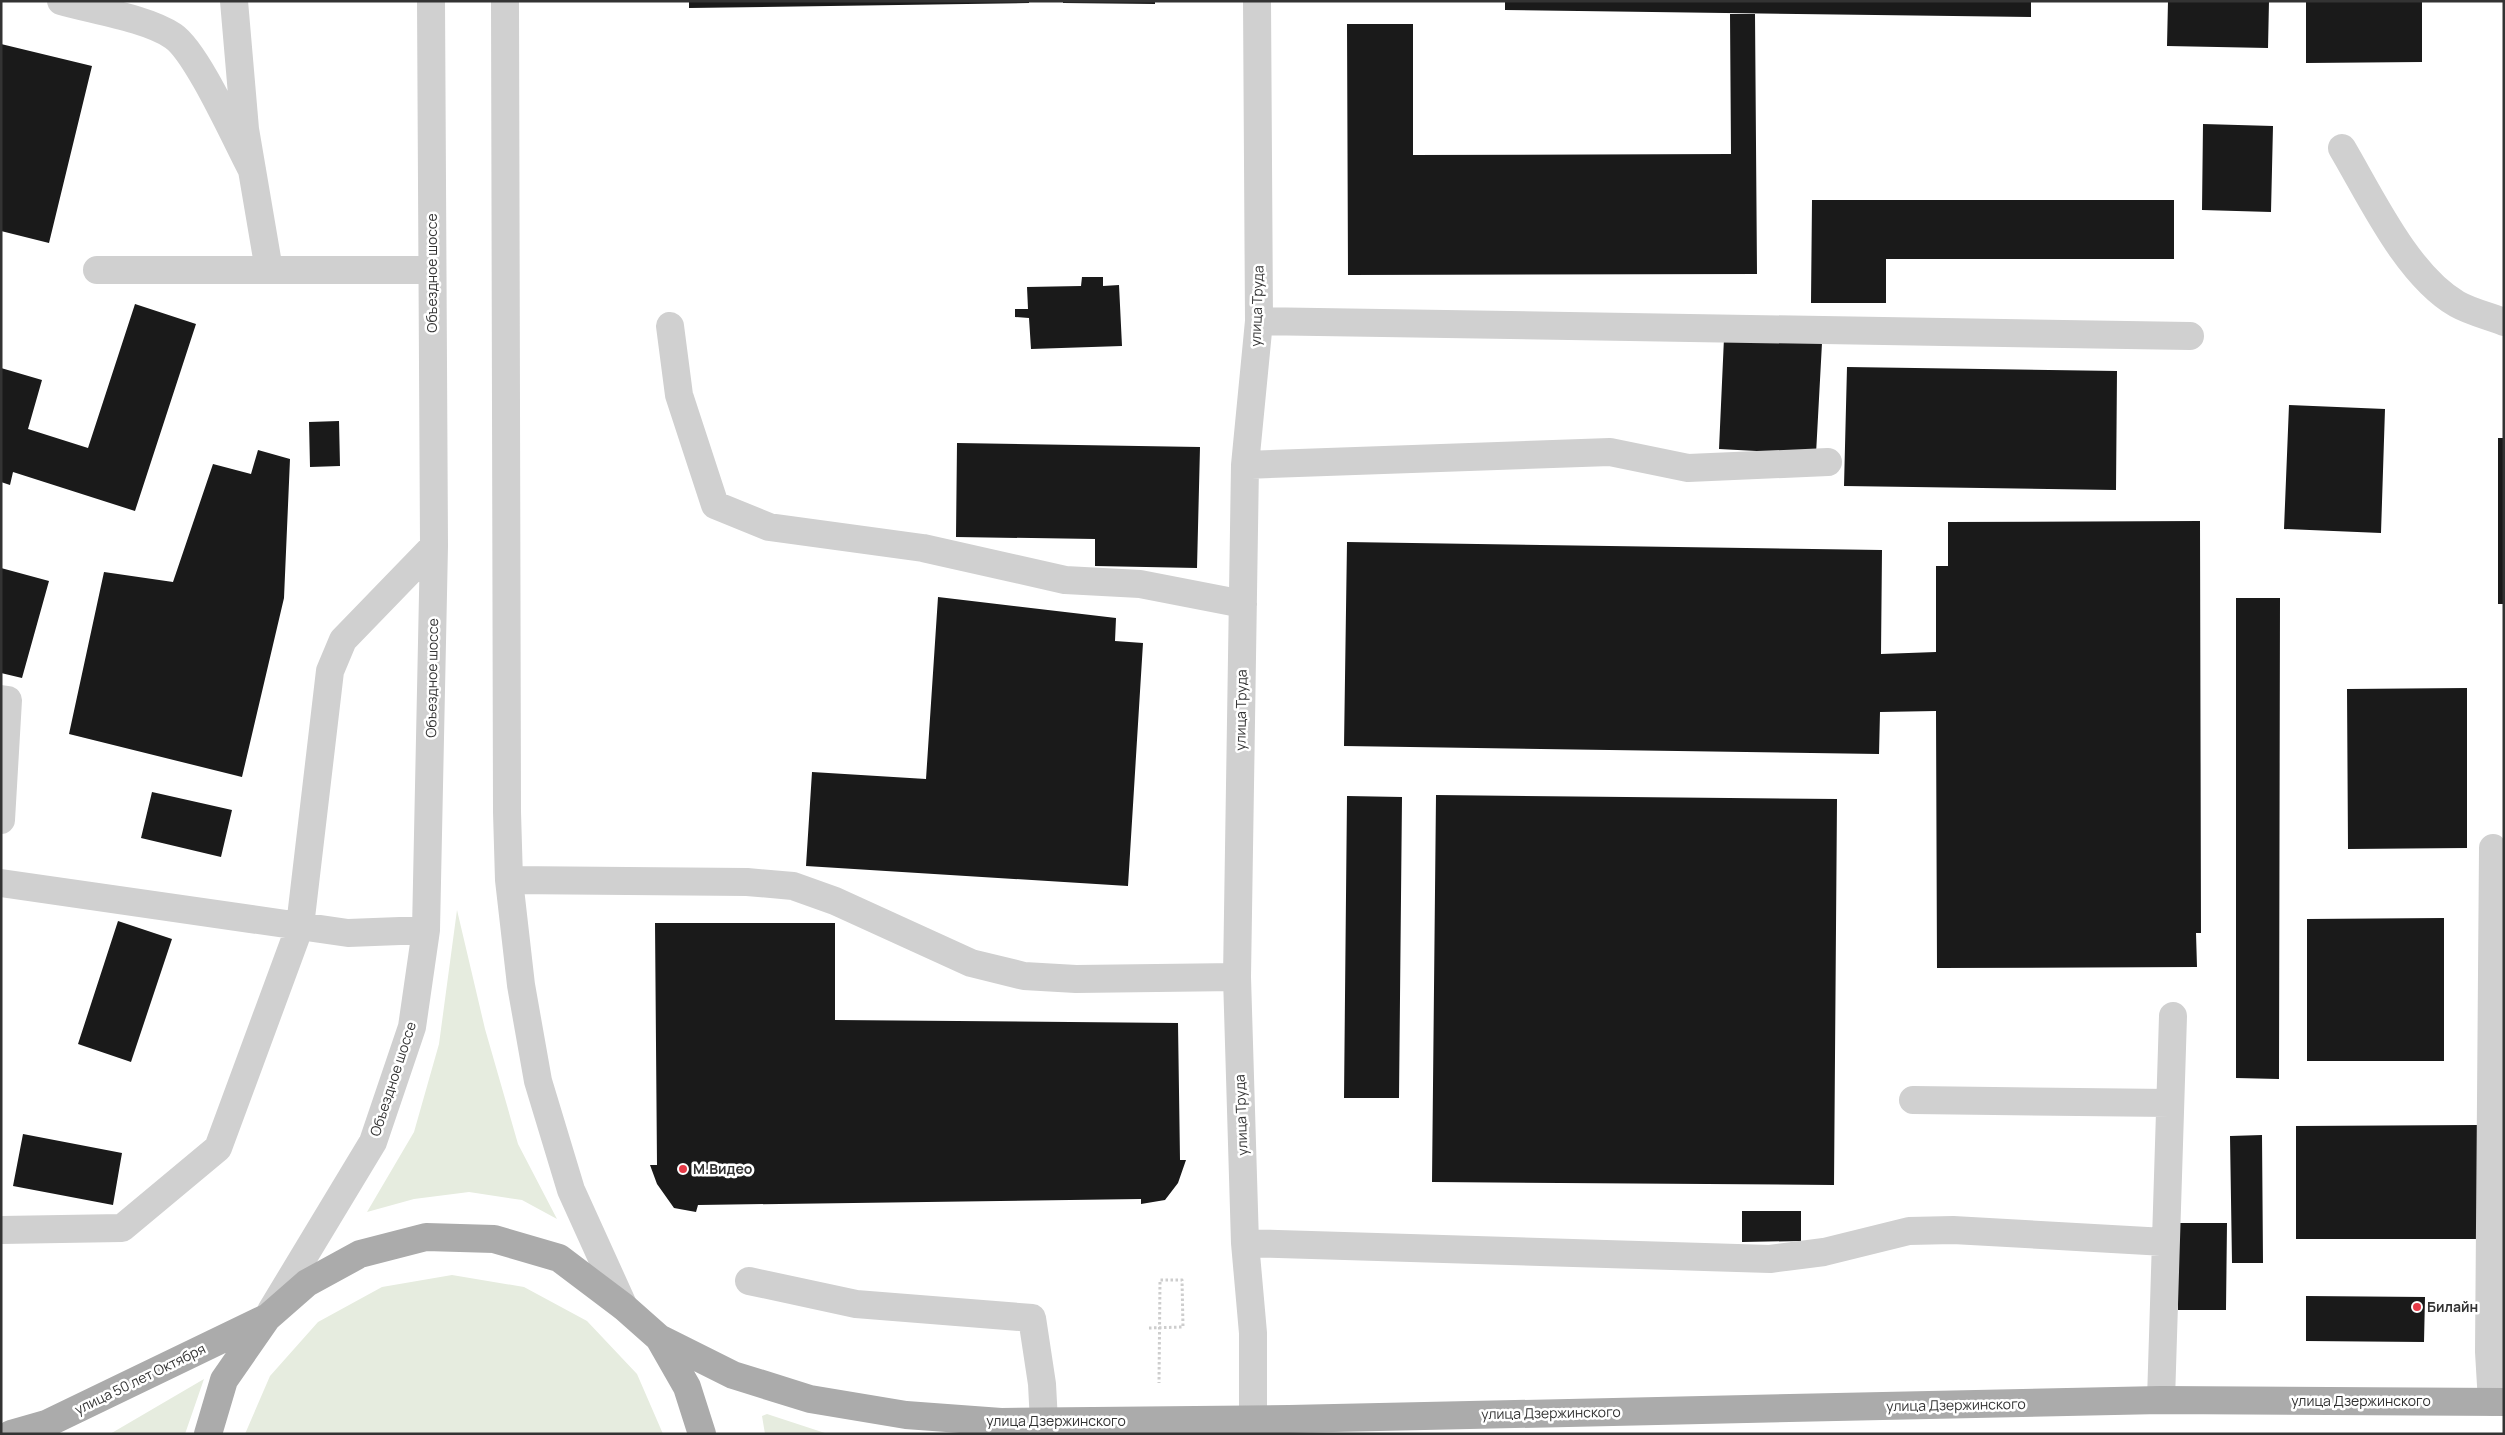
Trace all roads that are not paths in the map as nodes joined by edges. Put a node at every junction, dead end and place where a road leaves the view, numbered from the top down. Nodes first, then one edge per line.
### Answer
1 (60, 1) edge
2 (234, 1) edge
3 (431, 1) edge
4 (505, 1) edge
5 (1256, 1) edge
6 (2342, 148) dead end
7 (252, 170) junction
8 (97, 270) dead end
9 (270, 270) junction
10 (432, 270) junction
11 (1259, 321) junction
12 (2504, 322) edge
13 (670, 326) dead end
14 (2190, 336) dead end
15 (1828, 462) dead end
16 (1245, 465) junction
17 (434, 546) junction
18 (1243, 604) junction
19 (1, 699) edge
20 (1, 820) edge
21 (2493, 848) dead end
22 (509, 880) junction
23 (1, 883) edge
24 (300, 926) junction
25 (426, 930) junction
26 (1237, 977) junction
27 (2173, 1016) dead end
28 (1913, 1100) dead end
29 (2170, 1103) junction
30 (1, 1230) edge
31 (2165, 1242) junction
32 (1245, 1243) junction
33 (750, 1280) dead end
34 (624, 1307) junction
35 (267, 1318) junction
36 (659, 1338) junction
37 (2161, 1400) junction
38 (2498, 1402) edge
39 (1253, 1419) junction
40 (1044, 1422) junction
41 (11, 1434) edge
42 (208, 1434) edge
43 (702, 1434) edge

1 - 7 street
2 - 7 street
3 - 10 street, Объездное шоссе
4 - 22 street
5 - 11 street, улица Труда
6 - 12 street
7 - 9 street
8 - 9 street
9 - 10 street
10 - 17 street, Объездное шоссе
11 - 14 street
11 - 16 street, улица Труда
13 - 18 street
15 - 16 street
16 - 18 street, улица Труда
17 - 24 street
17 - 25 street, Объездное шоссе
18 - 26 street, улица Труда
19 - 20 street
21 - 38 street
22 - 26 street
22 - 34 street
23 - 24 street
24 - 25 street
24 - 30 street
25 - 35 street, Объездное шоссе
26 - 32 street, улица Труда
27 - 29 street
28 - 29 street
29 - 31 street
31 - 32 street
31 - 37 street
32 - 39 street, улица Труда
33 - 40 street
34 - 35 main road, улица Дзержинского
34 - 36 main road, улица Дзержинского
35 - 41 main road, улица 50 лет Октября
35 - 42 main road
36 - 40 main road, улица Дзержинского
36 - 43 main road
37 - 38 main road, улица Дзержинского
37 - 39 main road, улица Дзержинского
39 - 40 main road, улица Дзержинского

